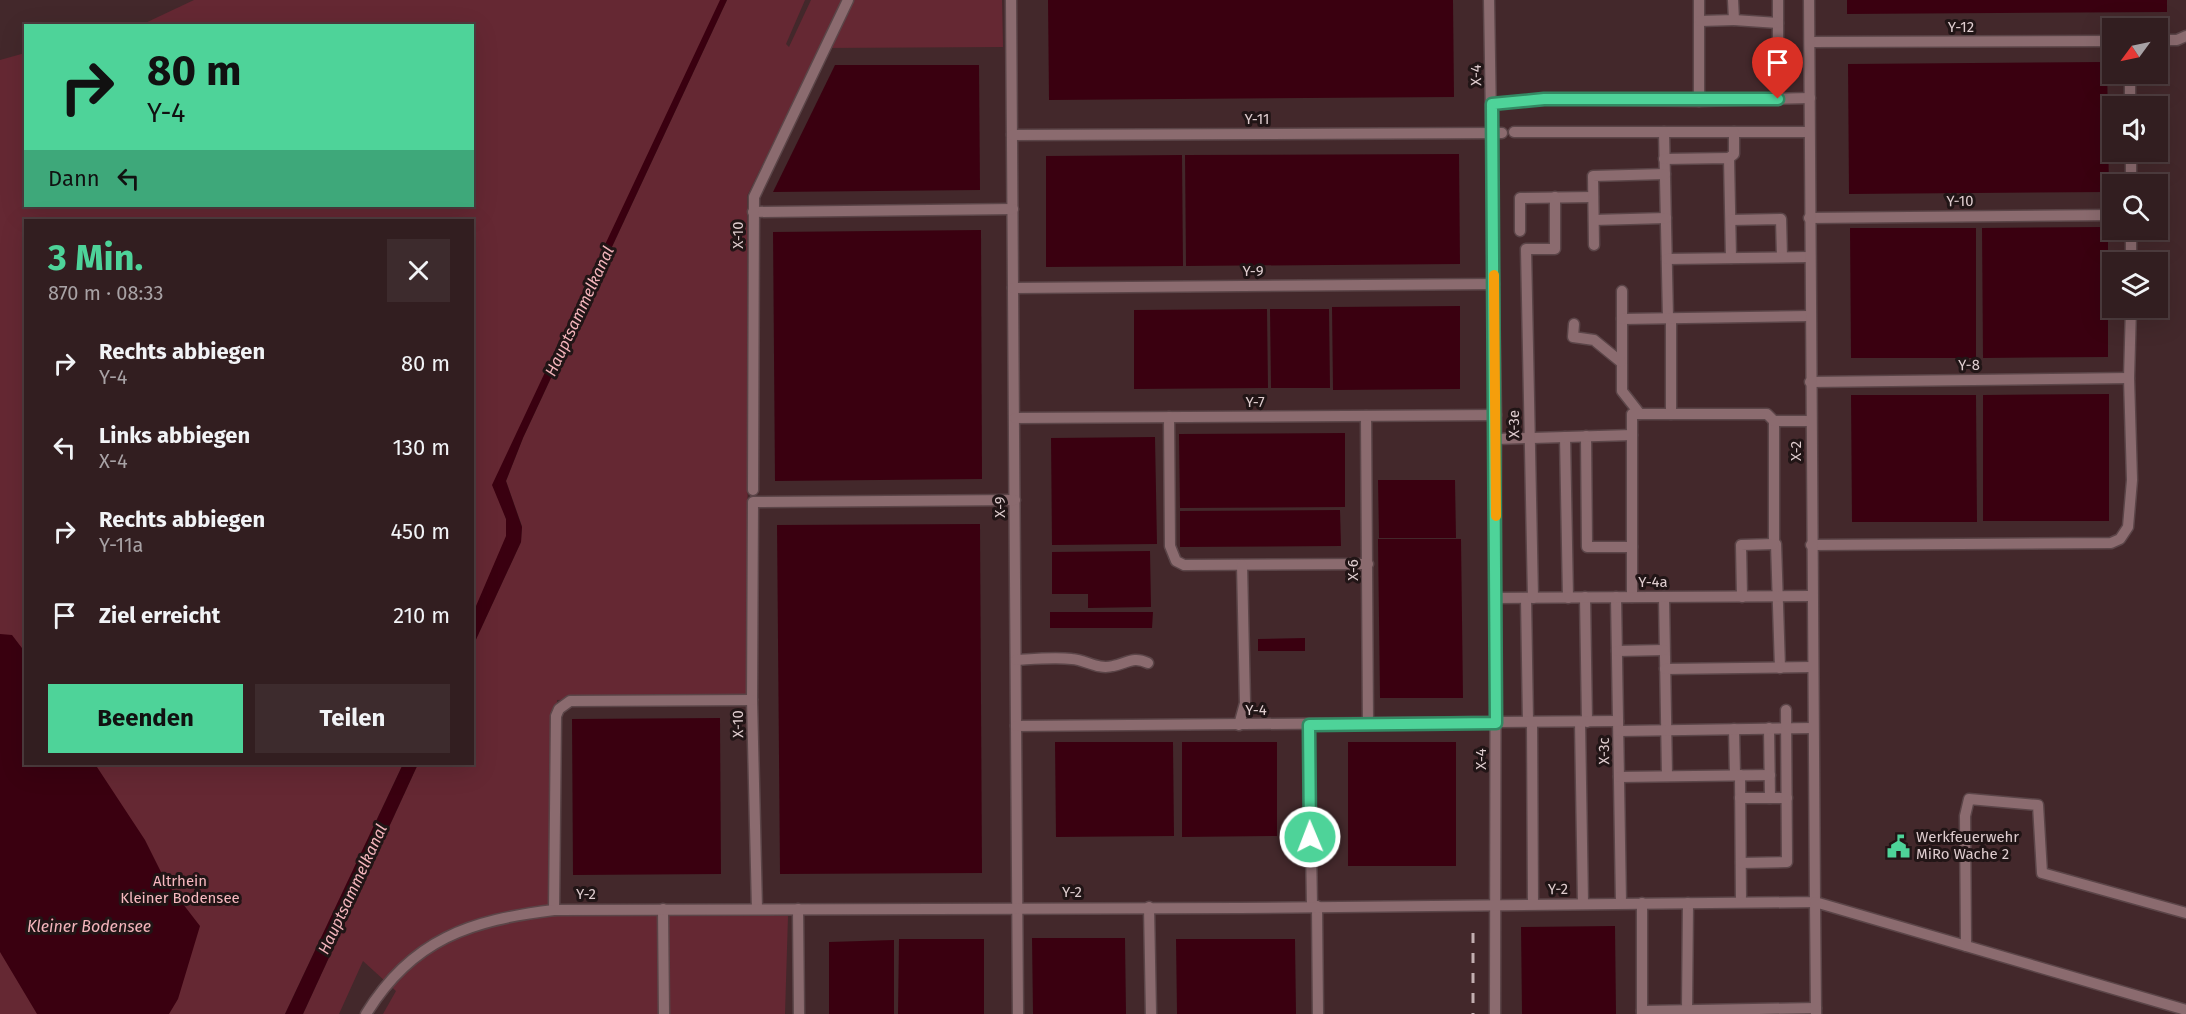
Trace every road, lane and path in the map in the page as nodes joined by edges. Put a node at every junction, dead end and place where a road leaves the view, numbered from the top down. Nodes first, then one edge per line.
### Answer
1 (848, 0) edge
2 (1011, 0) edge
3 (1490, 0) edge
4 (1699, 0) edge
5 (1733, 0) edge
6 (1778, 0) edge
7 (1809, 0) edge
8 (1734, 20) junction
9 (1700, 21) junction
10 (1778, 22) junction
11 (2186, 36) edge
12 (2168, 40) edge
13 (2102, 41) edge
14 (1809, 42) junction
15 (1810, 98) junction
16 (1778, 99) junction
17 (1700, 101) junction
18 (1492, 104) junction
19 (1514, 132) dead end
20 (1664, 132) junction
21 (1734, 132) junction
22 (1809, 132) junction
23 (1498, 133) junction
24 (1012, 135) junction
25 (1729, 158) junction
26 (1664, 159) junction
27 (1665, 174) junction
28 (1555, 197) junction
29 (1593, 197) junction
30 (1013, 209) junction
31 (753, 212) junction
32 (2102, 214) edge
33 (1666, 218) junction
34 (1809, 218) junction
35 (1594, 220) junction
36 (1731, 220) junction
37 (1520, 231) dead end
38 (1594, 245) dead end
39 (1809, 256) junction
40 (1782, 257) junction
41 (1731, 258) junction
42 (1667, 259) junction
43 (1494, 284) junction
44 (1013, 288) junction
45 (1622, 291) dead end
46 (1810, 316) junction
47 (1669, 318) junction
48 (2131, 318) edge
49 (1622, 319) junction
50 (1574, 324) dead end
51 (1621, 363) junction
52 (2129, 378) junction
53 (1810, 382) junction
54 (1636, 414) junction
55 (1671, 414) junction
56 (1496, 415) junction
57 (1366, 416) junction
58 (1169, 417) junction
59 (1015, 418) junction
60 (1774, 421) junction
61 (1811, 421) junction
62 (1632, 435) junction
63 (1586, 436) junction
64 (1565, 437) junction
65 (1530, 438) junction
66 (1496, 439) junction
67 (753, 496) junction
68 (1015, 500) junction
69 (1774, 544) junction
70 (1811, 545) junction
71 (1632, 547) junction
72 (1368, 564) junction
73 (1242, 565) junction
74 (1778, 596) junction
75 (1811, 596) junction
76 (1585, 597) junction
77 (1616, 597) junction
78 (1632, 597) junction
79 (1664, 597) junction
80 (1742, 597) junction
81 (1495, 598) junction
82 (1529, 598) junction
83 (1568, 598) junction
84 (1664, 650) junction
85 (1617, 651) junction
86 (1016, 660) junction
87 (1148, 663) dead end
88 (1812, 667) junction
89 (1780, 668) junction
90 (1665, 669) junction
91 (752, 700) junction
92 (1786, 710) dead end
93 (1530, 722) junction
94 (1583, 722) junction
95 (1496, 723) junction
96 (1368, 724) junction
97 (1239, 725) junction
98 (1309, 725) junction
99 (1017, 726) junction
100 (1618, 726) junction
101 (1769, 728) junction
102 (1786, 728) junction
103 (1813, 728) junction
104 (1734, 729) junction
105 (1666, 730) junction
106 (1737, 775) junction
107 (1770, 775) junction
108 (1666, 776) junction
109 (1619, 777) junction
110 (1740, 798) junction
111 (1770, 798) junction
112 (1787, 798) junction
113 (1741, 863) junction
114 (1741, 902) junction
115 (1815, 902) junction
116 (1583, 903) junction
117 (1622, 903) junction
118 (1642, 903) junction
119 (1688, 903) junction
120 (1495, 904) junction
121 (1533, 904) junction
122 (1314, 906) junction
123 (1017, 907) junction
124 (1149, 907) junction
125 (663, 909) junction
126 (757, 909) junction
127 (798, 909) junction
128 (554, 910) junction
129 (2186, 913) edge
130 (1966, 946) junction
131 (1687, 1010) junction
132 (2186, 1010) edge
133 (1816, 1011) edge
134 (1642, 1012) edge
135 (366, 1014) edge
136 (664, 1014) edge
137 (799, 1014) edge
138 (1018, 1014) edge
139 (1151, 1014) edge
140 (1318, 1014) edge
141 (1496, 1014) edge

1 - 31 street, X-10
2 - 24 street, X-9
3 - 18 street, X-4
4 - 9 street
5 - 8 street
6 - 10 street
7 - 14 street, X-2
8 - 9 street
8 - 10 street
9 - 17 street
10 - 16 street
11 - 12 street
13 - 14 street, Y-12
14 - 15 street, X-2
15 - 16 street
15 - 22 street, X-2
16 - 17 street
17 - 18 street
18 - 23 street, X-4
19 - 20 street
20 - 21 street
20 - 26 street
21 - 22 street
21 - 25 street
22 - 34 street, X-2
23 - 24 street, Y-11
23 - 43 street, X-4
24 - 30 street, X-9
25 - 26 street
25 - 36 street
26 - 27 street
27 - 29 street
27 - 33 street
28 - 29 street
28 - 37 street
28 - 65 street, X-3e
29 - 35 street
30 - 31 street
30 - 44 street, X-9
31 - 67 street, X-10
32 - 34 street, Y-10
33 - 35 street
33 - 42 street
34 - 39 street, X-2
35 - 38 street
36 - 40 street
36 - 41 street
39 - 40 street
39 - 46 street, X-2
40 - 41 street
41 - 42 street
42 - 47 street
43 - 44 street, Y-9
43 - 56 street, X-4
44 - 59 street, X-9
45 - 49 street
46 - 47 street
46 - 53 street, X-2
47 - 49 street
47 - 55 street
48 - 52 street
49 - 51 street
50 - 51 street
51 - 54 street
52 - 53 street, Y-8
52 - 70 street
53 - 61 street, X-2
54 - 55 street
54 - 62 street
55 - 60 street
56 - 57 street, Y-7
56 - 66 street, X-4
57 - 58 street, Y-7
57 - 72 street, X-6
58 - 59 street, Y-7
58 - 73 street
59 - 68 street, X-9
60 - 61 street
60 - 69 street
61 - 70 street, X-2
62 - 63 street
62 - 71 street
63 - 64 street
63 - 71 street
64 - 65 street
64 - 83 street
65 - 66 street
65 - 82 street, X-3e
66 - 81 street, X-4
67 - 68 street
67 - 91 street, X-10
68 - 86 street, X-9
69 - 74 street
69 - 80 street
70 - 75 street, X-2
71 - 78 street
72 - 73 street
72 - 96 street, X-6
73 - 97 street
74 - 75 street, Y-4a
74 - 80 street, Y-4a
74 - 89 street
75 - 88 street, X-2
76 - 77 street, Y-4a
76 - 83 street, Y-4a
76 - 94 street
77 - 78 street, Y-4a
77 - 85 street, X-3c
78 - 79 street, Y-4a
79 - 80 street, Y-4a
79 - 84 street
81 - 82 street, Y-4a
81 - 95 street, X-4
82 - 83 street, Y-4a
82 - 93 street, X-3e
84 - 85 street
84 - 90 street
85 - 100 street, X-3c
86 - 87 street
86 - 99 street, X-9
88 - 89 street
88 - 103 street, X-2
89 - 90 street
90 - 105 street
91 - 126 street, X-10
91 - 128 street
92 - 102 street
93 - 94 street
93 - 95 street
93 - 121 street, X-3e
94 - 100 street
94 - 116 street
95 - 96 street, Y-4
95 - 120 street, X-4
96 - 98 street, Y-4
97 - 98 street, Y-4
97 - 99 street, Y-4
98 - 122 street
99 - 123 street, X-9
100 - 105 street
100 - 109 street, X-3c
101 - 102 street
101 - 104 street
101 - 107 street
102 - 103 street
102 - 112 street
103 - 115 street, X-2
104 - 105 street
104 - 106 street
105 - 108 street
106 - 107 street
106 - 108 street
106 - 110 street
107 - 111 street
108 - 109 street
109 - 117 street, X-3c
110 - 111 street
110 - 113 street
111 - 112 street
112 - 113 street
113 - 114 street
114 - 115 street, Y-2
114 - 119 street, Y-2
115 - 130 street
115 - 133 street, X-2
116 - 117 street, Y-2
116 - 121 street, Y-2
117 - 118 street, Y-2
118 - 119 street, Y-2
118 - 134 street
119 - 131 street
120 - 121 street, Y-2
120 - 122 street, Y-2
120 - 141 street, X-4
122 - 124 street, Y-2
122 - 140 street
123 - 124 street, Y-2
123 - 127 street, Y-2
123 - 138 street, X-9
124 - 139 street
125 - 126 street, Y-2
125 - 128 street, Y-2
125 - 136 street
126 - 127 street, Y-2
127 - 137 street
128 - 135 street, Y-2
129 - 130 street
130 - 132 street
131 - 133 street
131 - 134 street

